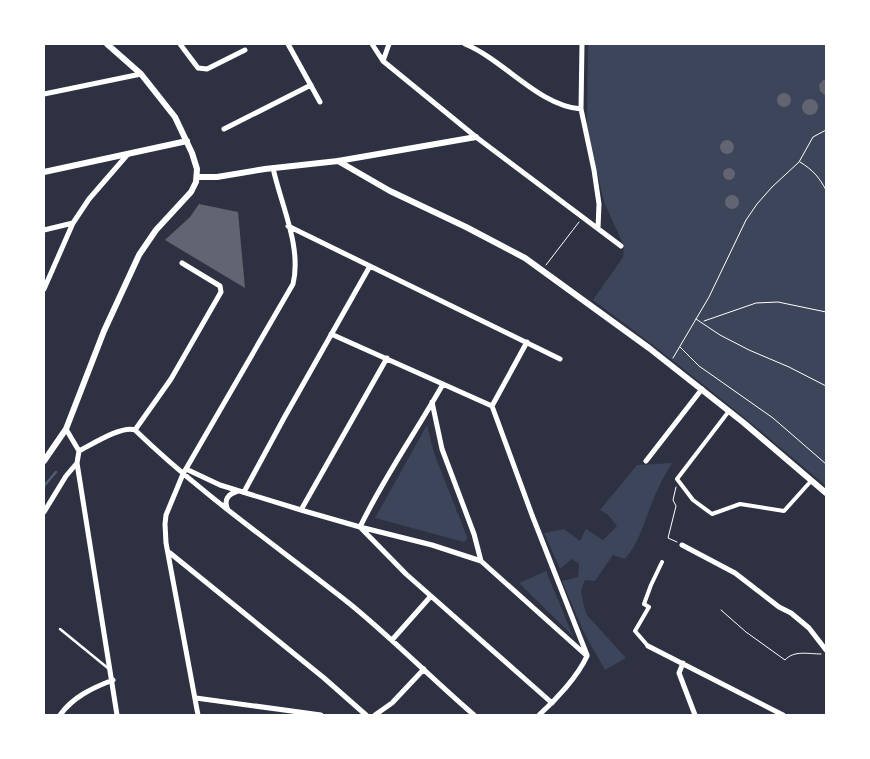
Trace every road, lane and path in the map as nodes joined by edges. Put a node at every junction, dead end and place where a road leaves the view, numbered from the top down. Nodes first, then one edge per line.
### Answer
1 (107, 44) edge
2 (180, 44) edge
3 (288, 44) edge
4 (372, 44) edge
5 (390, 44) edge
6 (465, 44) edge
7 (582, 44) edge
8 (245, 50) dead end
9 (383, 61) junction
10 (141, 74) junction
11 (310, 85) junction
12 (44, 94) edge
13 (320, 102) dead end
14 (581, 109) junction
15 (224, 129) dead end
16 (826, 130) edge
17 (476, 137) junction
18 (187, 141) junction
19 (129, 153) junction
20 (338, 161) junction
21 (799, 162) junction
22 (272, 168) junction
23 (44, 172) edge
24 (197, 176) junction
25 (826, 190) edge
26 (583, 217) junction
27 (73, 224) junction
28 (288, 226) junction
29 (598, 228) junction
30 (44, 230) edge
31 (621, 246) dead end
32 (182, 264) dead end
33 (370, 266) junction
34 (543, 270) junction
35 (44, 289) edge
36 (826, 312) edge
37 (696, 319) junction
38 (702, 322) junction
39 (331, 334) junction
40 (527, 342) junction
41 (680, 347) junction
42 (387, 358) junction
43 (560, 359) dead end
44 (671, 362) junction
45 (442, 384) junction
46 (826, 386) edge
47 (702, 389) junction
48 (432, 402) junction
49 (492, 406) junction
50 (729, 411) junction
51 (66, 429) junction
52 (135, 430) junction
53 (79, 452) junction
54 (646, 461) dead end
55 (44, 462) edge
56 (77, 463) junction
57 (826, 464) edge
58 (185, 471) junction
59 (678, 478) junction
60 (811, 481) junction
61 (241, 491) junction
62 (826, 493) edge
63 (301, 510) junction
64 (229, 511) junction
65 (44, 512) edge
66 (360, 527) junction
67 (682, 545) joint
68 (169, 553) junction
69 (481, 561) junction
70 (662, 562) dead end
71 (431, 596) junction
72 (721, 610) dead end
73 (60, 629) dead end
74 (392, 640) junction
75 (648, 646) joint
76 (826, 650) edge
77 (826, 654) edge
78 (587, 656) junction
79 (683, 663) junction
80 (424, 668) junction
81 (111, 670) junction
82 (112, 680) junction
83 (196, 698) junction
84 (552, 703) junction
85 (60, 715) edge
86 (118, 715) edge
87 (198, 715) edge
88 (321, 715) edge
89 (366, 715) edge
90 (375, 715) edge
91 (474, 715) edge
92 (540, 715) edge
93 (695, 715) edge
94 (783, 715) edge

1 - 10 street
2 - 8 street
3 - 11 street
4 - 9 street
5 - 9 street
6 - 14 street
7 - 14 street
9 - 17 street
10 - 12 street
10 - 18 street
11 - 13 street
11 - 15 street
14 - 29 street
16 - 21 path
17 - 20 street
17 - 26 street
18 - 19 street
18 - 24 street
19 - 23 street
19 - 27 street
20 - 22 street
20 - 34 street
21 - 25 path
21 - 37 path
22 - 24 street
22 - 28 street
24 - 51 street
26 - 29 street
26 - 34 path
27 - 30 street
27 - 35 street
28 - 33 street
28 - 58 street
29 - 31 street
32 - 52 street
33 - 39 street
33 - 40 street
34 - 44 street
36 - 38 path
37 - 38 path
37 - 41 path
38 - 46 path
39 - 42 street
39 - 61 street
40 - 43 street
40 - 49 street
41 - 44 path
41 - 57 path
42 - 45 street
42 - 63 street
44 - 47 street
45 - 48 street
45 - 49 street
47 - 50 street
47 - 54 street
48 - 66 street
48 - 69 street
49 - 78 street
50 - 59 street
50 - 60 street
51 - 53 street
51 - 55 street
52 - 53 street
52 - 58 street
53 - 56 street
56 - 65 street
56 - 81 street
58 - 61 street
58 - 64 street
58 - 68 street
59 - 60 street
59 - 67 path
60 - 62 street
61 - 63 street
61 - 64 street
63 - 66 street
64 - 74 street
66 - 69 street
66 - 71 street
67 - 76 street
68 - 83 street
68 - 89 street
69 - 78 street
70 - 75 street
71 - 74 street
71 - 84 street
72 - 77 path
73 - 81 lane
74 - 80 street
75 - 79 street
78 - 84 street
79 - 93 street
79 - 94 street
80 - 90 street
80 - 91 street
81 - 82 street
82 - 85 street
82 - 86 street
83 - 87 street
83 - 88 street
84 - 92 street

